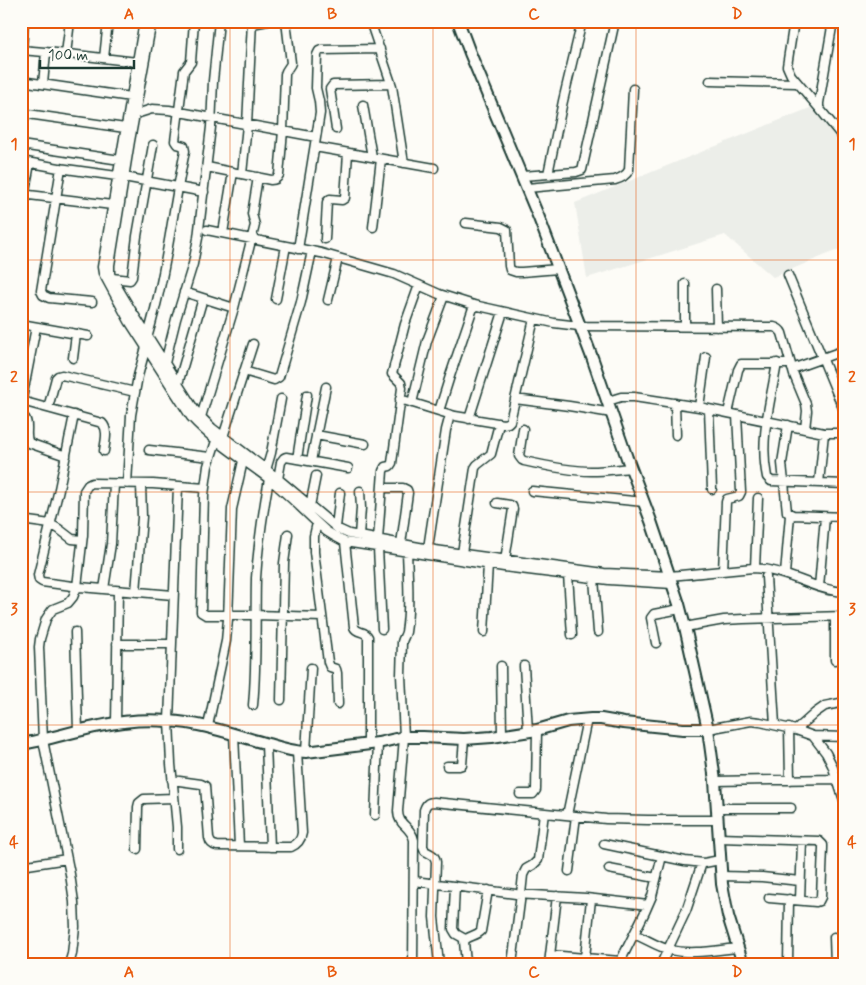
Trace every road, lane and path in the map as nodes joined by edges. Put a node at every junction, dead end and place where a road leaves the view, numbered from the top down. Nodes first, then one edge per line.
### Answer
1 (24, 21) edge
2 (70, 21) edge
3 (108, 21) edge
4 (144, 21) edge
5 (152, 21) edge
6 (194, 21) edge
7 (219, 21) edge
8 (268, 21) edge
9 (286, 21) edge
10 (370, 21) edge
11 (458, 21) edge
12 (582, 21) edge
13 (615, 21) edge
14 (794, 21) edge
15 (833, 21) edge
16 (252, 23) edge
17 (380, 49) junction
18 (21, 50) edge
19 (46, 52) junction
20 (66, 54) junction
21 (104, 58) junction
22 (137, 62) junction
23 (21, 81) edge
24 (710, 81) dead end
25 (796, 82) junction
26 (43, 84) junction
27 (392, 84) junction
28 (633, 89) dead end
29 (131, 96) junction
30 (363, 105) dead end
31 (819, 108) junction
32 (178, 112) junction
33 (21, 113) edge
34 (132, 114) junction
35 (212, 118) junction
36 (248, 125) junction
37 (845, 127) edge
38 (125, 128) junction
39 (835, 128) junction
40 (336, 129) dead end
41 (283, 131) junction
42 (316, 138) junction
43 (845, 140) edge
44 (21, 145) edge
45 (153, 145) dead end
46 (315, 147) junction
47 (348, 153) junction
48 (372, 157) junction
49 (381, 159) junction
50 (120, 160) junction
51 (25, 162) edge
52 (404, 163) junction
53 (207, 167) junction
54 (61, 168) junction
55 (434, 168) dead end
56 (233, 172) junction
57 (242, 174) junction
58 (548, 174) junction
59 (121, 176) junction
60 (522, 176) junction
61 (258, 177) junction
62 (146, 181) junction
63 (177, 187) junction
64 (527, 188) junction
65 (204, 192) junction
66 (23, 194) edge
67 (56, 198) junction
68 (112, 205) junction
69 (21, 213) edge
70 (466, 223) dead end
71 (373, 227) dead end
72 (208, 230) dead end
73 (223, 233) junction
74 (251, 239) junction
75 (325, 239) dead end
76 (286, 246) junction
77 (298, 248) junction
78 (312, 251) junction
79 (338, 258) junction
80 (558, 269) junction
81 (788, 275) dead end
82 (112, 278) junction
83 (686, 284) dead end
84 (419, 285) junction
85 (716, 289) dead end
86 (184, 292) junction
87 (444, 296) junction
88 (203, 298) junction
89 (276, 299) dead end
90 (328, 300) dead end
91 (92, 302) dead end
92 (474, 305) junction
93 (234, 308) junction
94 (503, 312) junction
95 (534, 318) junction
96 (21, 324) edge
97 (580, 326) junction
98 (685, 326) junction
99 (36, 327) junction
100 (717, 327) junction
101 (76, 334) junction
102 (88, 336) dead end
103 (146, 342) junction
104 (252, 344) dead end
105 (845, 350) edge
106 (706, 357) dead end
107 (73, 358) dead end
108 (823, 358) junction
109 (165, 363) junction
110 (777, 363) junction
111 (791, 366) junction
112 (244, 371) junction
113 (178, 384) junction
114 (326, 387) dead end
115 (135, 392) junction
116 (308, 395) dead end
117 (281, 399) dead end
118 (400, 399) junction
119 (515, 399) junction
120 (608, 401) junction
121 (412, 403) junction
122 (675, 403) junction
123 (699, 407) junction
124 (48, 408) junction
125 (708, 409) junction
126 (439, 412) junction
127 (612, 413) junction
128 (728, 413) junction
129 (845, 413) edge
130 (450, 415) junction
131 (737, 415) junction
132 (74, 416) junction
133 (201, 417) junction
134 (21, 418) edge
135 (469, 419) junction
136 (766, 421) junction
137 (499, 424) junction
138 (788, 425) junction
139 (805, 428) junction
140 (523, 429) dead end
141 (845, 431) edge
142 (824, 433) junction
143 (316, 435) junction
144 (676, 435) dead end
145 (220, 439) junction
146 (365, 444) dead end
147 (149, 450) dead end
148 (104, 451) dead end
149 (66, 456) junction
150 (210, 457) junction
151 (297, 459) junction
152 (243, 461) junction
153 (311, 461) junction
154 (348, 468) dead end
155 (631, 468) junction
156 (266, 470) junction
157 (316, 476) dead end
158 (269, 479) junction
159 (278, 480) junction
160 (784, 481) junction
161 (819, 483) junction
162 (114, 484) junction
163 (127, 484) junction
164 (141, 484) junction
165 (845, 484) edge
166 (178, 486) junction
167 (205, 488) junction
168 (382, 488) junction
169 (712, 489) dead end
170 (360, 491) dead end
171 (532, 491) dead end
172 (340, 493) dead end
173 (758, 498) dead end
174 (644, 502) junction
175 (497, 503) dead end
176 (310, 506) junction
177 (790, 515) junction
178 (825, 517) junction
179 (845, 517) edge
180 (21, 520) edge
181 (317, 523) junction
182 (50, 524) junction
183 (336, 527) junction
184 (288, 534) dead end
185 (358, 536) junction
186 (82, 540) junction
187 (345, 542) junction
188 (378, 544) junction
189 (401, 544) junction
190 (428, 548) junction
191 (407, 552) junction
192 (462, 554) junction
193 (506, 560) junction
194 (488, 565) junction
195 (755, 568) junction
196 (724, 571) junction
197 (785, 574) junction
198 (568, 575) junction
199 (766, 577) dead end
200 (594, 578) junction
201 (671, 580) junction
202 (77, 587) junction
203 (819, 587) junction
204 (104, 589) junction
205 (118, 591) junction
206 (136, 592) junction
207 (845, 592) edge
208 (173, 595) junction
209 (680, 609) junction
210 (228, 615) junction
211 (256, 615) junction
212 (282, 616) junction
213 (845, 616) edge
214 (322, 617) junction
215 (835, 617) junction
216 (768, 618) junction
217 (685, 627) junction
218 (382, 629) dead end
219 (75, 632) dead end
220 (484, 632) dead end
221 (598, 632) dead end
222 (572, 635) dead end
223 (656, 643) dead end
224 (117, 644) junction
225 (171, 644) junction
226 (835, 660) dead end
227 (501, 666) dead end
228 (524, 666) dead end
229 (311, 668) dead end
230 (281, 700) dead end
231 (845, 702) edge
232 (338, 704) dead end
233 (253, 705) dead end
234 (587, 719) junction
235 (168, 721) junction
236 (116, 722) junction
237 (208, 726) junction
238 (775, 726) junction
239 (708, 729) junction
240 (792, 729) junction
241 (78, 731) junction
242 (533, 731) junction
243 (234, 734) junction
244 (502, 736) junction
245 (813, 736) junction
246 (404, 737) junction
247 (845, 737) edge
248 (464, 739) junction
249 (43, 740) junction
250 (373, 743) junction
251 (21, 744) edge
252 (266, 744) junction
253 (302, 752) junction
254 (446, 766) dead end
255 (837, 779) junction
256 (172, 780) junction
257 (790, 780) junction
258 (715, 781) junction
259 (520, 794) dead end
260 (174, 798) junction
261 (845, 803) edge
262 (717, 808) junction
263 (791, 808) dead end
264 (544, 813) junction
265 (375, 815) dead end
266 (567, 815) junction
267 (576, 816) junction
268 (718, 820) junction
269 (719, 838) junction
270 (802, 841) junction
271 (604, 844) dead end
272 (239, 846) junction
273 (270, 847) junction
274 (177, 848) dead end
275 (137, 849) dead end
276 (662, 856) junction
277 (67, 859) junction
278 (720, 860) junction
279 (702, 863) junction
280 (21, 866) edge
281 (609, 869) dead end
282 (569, 871) dead end
283 (721, 876) junction
284 (656, 878) junction
285 (414, 881) junction
286 (800, 881) junction
287 (435, 884) junction
288 (455, 886) junction
289 (488, 890) junction
290 (521, 894) junction
291 (557, 896) junction
292 (769, 898) dead end
293 (591, 899) junction
294 (789, 900) junction
295 (800, 900) junction
296 (648, 905) junction
297 (634, 934) junction
298 (834, 937) dead end
299 (465, 939) junction
300 (738, 948) junction
301 (668, 949) junction
302 (585, 958) junction
303 (549, 960) edge
304 (619, 962) edge
305 (69, 964) edge
306 (413, 964) edge
307 (439, 964) edge
308 (466, 964) edge
309 (512, 964) edge
310 (662, 964) edge
311 (744, 964) edge
312 (788, 964) edge
313 (835, 964) edge

1 - 18 street
2 - 20 street
3 - 21 street
4 - 22 street
5 - 34 street
6 - 32 street
7 - 35 street
8 - 16 street
9 - 41 street
10 - 17 street
11 - 60 street
12 - 58 street
13 - 58 street
14 - 25 street
15 - 31 street
16 - 36 street
17 - 27 street
17 - 42 street
18 - 19 street
19 - 20 street
19 - 26 street
20 - 21 street
21 - 22 street
22 - 29 street
23 - 26 street
24 - 25 street
25 - 31 street
26 - 29 street
27 - 40 street
27 - 52 street
28 - 64 street
29 - 34 street
30 - 48 street
31 - 39 street
32 - 34 street
32 - 35 street
32 - 63 street
33 - 38 street
34 - 38 street
34 - 59 street
35 - 36 street
35 - 53 street
36 - 41 street
36 - 57 street
37 - 39 street
38 - 50 street
39 - 43 street
41 - 42 street
41 - 61 street
42 - 46 street
44 - 50 street
45 - 62 street
46 - 47 street
46 - 77 street
47 - 48 street
47 - 75 street
48 - 49 street
49 - 52 street
49 - 71 street
50 - 59 street
51 - 54 street
51 - 66 street
52 - 55 street
53 - 56 street
53 - 65 street
54 - 59 street
54 - 67 street
56 - 57 street
56 - 73 street
57 - 61 street
58 - 60 street
59 - 62 street
59 - 68 street
59 - 82 street
60 - 64 street
61 - 74 street
62 - 63 street
62 - 82 street
63 - 65 street
63 - 103 street
64 - 80 street
65 - 86 street
66 - 67 street
66 - 69 street
67 - 68 street
67 - 91 street
68 - 103 street
70 - 80 street
72 - 73 street
73 - 74 street
74 - 76 street
74 - 93 street
76 - 77 street
76 - 89 street
77 - 78 street
78 - 79 street
78 - 112 street
79 - 84 street
79 - 90 street
80 - 97 street
81 - 108 street
82 - 103 street
83 - 98 street
84 - 87 street
84 - 118 street
85 - 100 street
86 - 88 street
86 - 109 street
87 - 92 street
87 - 121 street
88 - 93 street
88 - 113 street
92 - 94 street
92 - 126 street
93 - 133 street
94 - 95 street
94 - 135 street
95 - 97 street
95 - 119 street
96 - 99 street
97 - 98 street
97 - 120 street
98 - 100 street
99 - 101 street
99 - 124 street
100 - 111 street
101 - 102 street
101 - 107 street
103 - 109 street
103 - 115 street
103 - 145 street
104 - 112 street
105 - 108 street
106 - 123 street
108 - 111 street
108 - 129 street
109 - 113 street
110 - 111 street
110 - 128 street
110 - 136 street
111 - 139 street
112 - 145 street
113 - 133 street
114 - 143 street
115 - 124 street
115 - 163 street
116 - 151 street
117 - 156 street
118 - 121 street
118 - 168 street
119 - 127 street
119 - 137 street
120 - 122 street
120 - 127 street
121 - 126 street
122 - 123 street
122 - 144 street
123 - 125 street
124 - 132 street
125 - 128 street
125 - 169 street
126 - 130 street
127 - 155 street
128 - 131 street
130 - 135 street
130 - 190 street
131 - 136 street
131 - 196 street
132 - 148 street
132 - 149 street
133 - 145 street
134 - 149 street
135 - 137 street
136 - 138 street
136 - 160 street
137 - 192 street
138 - 139 street
138 - 160 street
139 - 142 street
140 - 155 street
141 - 142 street
142 - 161 street
143 - 146 street
143 - 153 street
145 - 150 street
145 - 152 street
145 - 156 street
147 - 150 street
149 - 182 street
150 - 167 street
151 - 153 street
151 - 159 street
152 - 158 street
152 - 210 street
153 - 154 street
155 - 174 street
156 - 159 street
157 - 176 street
158 - 181 street
158 - 211 street
159 - 176 street
160 - 161 street
160 - 177 street
161 - 165 street
162 - 163 street
162 - 186 street
162 - 204 street
163 - 164 street
164 - 166 street
164 - 206 street
166 - 167 street
166 - 208 street
167 - 210 street
168 - 188 street
168 - 189 street
170 - 185 street
171 - 174 street
172 - 183 street
173 - 195 street
174 - 201 street
175 - 193 street
176 - 183 street
177 - 178 street
177 - 197 street
178 - 179 street
178 - 203 street
180 - 182 street
181 - 187 street
181 - 214 street
182 - 186 street
182 - 202 street
183 - 185 street
184 - 212 street
185 - 188 street
186 - 202 street
187 - 188 street
187 - 250 street
188 - 189 street
188 - 191 street
188 - 218 street
189 - 190 street
190 - 192 street
191 - 194 street
191 - 246 street
192 - 193 street
193 - 201 street
194 - 198 street
194 - 220 street
195 - 196 street
195 - 197 street
196 - 201 street
197 - 203 street
198 - 200 street
198 - 222 street
199 - 216 street
200 - 201 street
200 - 221 street
201 - 209 street
202 - 204 street
202 - 249 street
203 - 207 street
204 - 205 street
205 - 206 street
205 - 224 street
206 - 208 street
208 - 225 street
209 - 217 street
209 - 223 street
210 - 211 street
210 - 237 street
211 - 212 street
211 - 233 street
212 - 214 street
212 - 230 street
213 - 215 street
214 - 232 street
215 - 216 street
215 - 226 street
216 - 217 street
216 - 238 street
217 - 239 street
219 - 241 street
224 - 225 street
224 - 236 street
225 - 235 street
227 - 244 street
228 - 242 street
229 - 253 street
231 - 240 street
234 - 239 street
234 - 242 street
234 - 266 street
235 - 236 street
235 - 237 street
235 - 256 street
236 - 241 street
237 - 243 street
238 - 239 street
238 - 240 street
239 - 258 street
240 - 245 street
240 - 257 street
241 - 249 street
242 - 244 street
242 - 259 street
243 - 252 street
243 - 272 street
244 - 248 street
245 - 247 street
245 - 255 street
246 - 248 street
246 - 250 street
246 - 285 street
248 - 254 street
249 - 251 street
249 - 277 street
250 - 253 street
250 - 265 street
252 - 253 street
252 - 273 street
253 - 273 street
255 - 257 street
255 - 261 street
256 - 260 street
256 - 272 street
257 - 258 street
258 - 262 street
260 - 274 street
260 - 275 street
262 - 263 street
262 - 268 street
264 - 266 street
264 - 287 street
264 - 290 street
266 - 267 street
267 - 268 street
267 - 282 street
268 - 269 street
269 - 270 street
269 - 278 street
270 - 286 street
270 - 295 street
271 - 276 street
272 - 273 street
276 - 279 street
276 - 284 street
277 - 280 street
277 - 305 street
278 - 279 street
278 - 283 street
279 - 301 street
281 - 284 street
283 - 286 street
283 - 300 street
284 - 296 street
285 - 287 street
285 - 306 street
286 - 295 street
287 - 288 street
287 - 307 street
288 - 289 street
288 - 299 street
289 - 290 street
289 - 299 street
290 - 291 street
290 - 309 street
291 - 293 street
291 - 303 street
292 - 294 street
293 - 296 street
293 - 302 street
294 - 295 street
294 - 312 street
296 - 297 street
297 - 301 street
297 - 304 street
298 - 313 street
299 - 308 street
300 - 301 street
300 - 311 street
301 - 310 street
302 - 303 street
302 - 304 street

